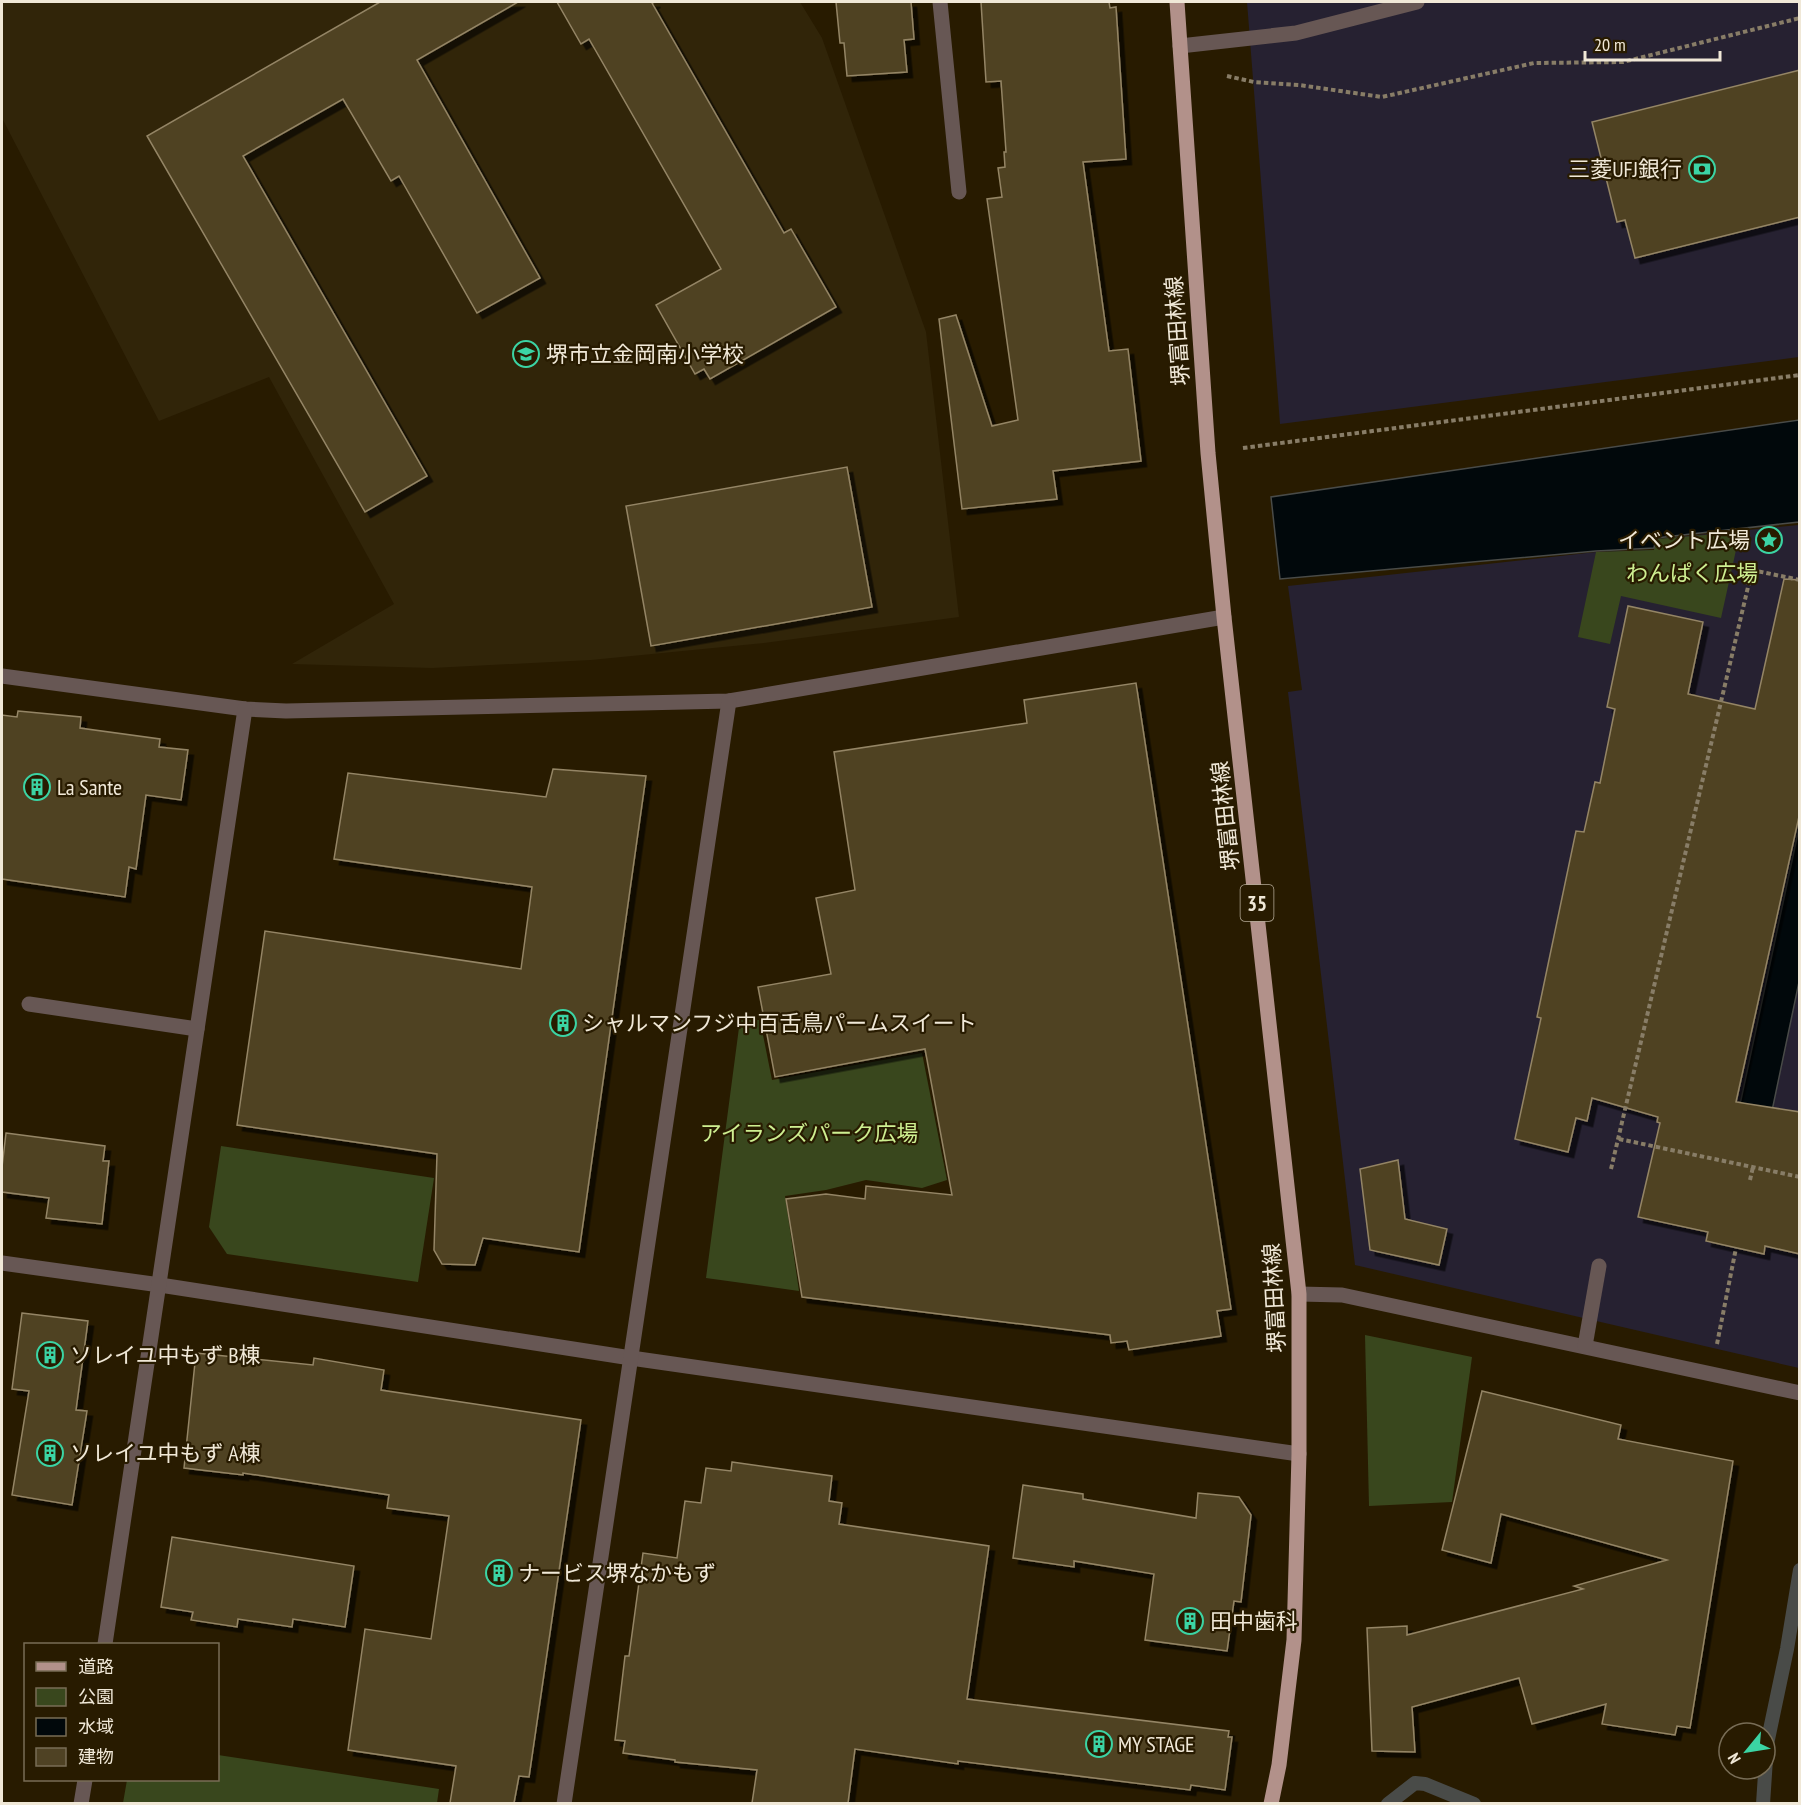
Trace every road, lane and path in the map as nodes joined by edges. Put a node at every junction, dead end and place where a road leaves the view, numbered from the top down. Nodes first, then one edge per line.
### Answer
1 (940, 2) edge
2 (1177, 2) edge
3 (1417, 2) edge
4 (1800, 18) edge
5 (1180, 46) junction
6 (1227, 76) dead end
7 (959, 192) dead end
8 (1800, 375) edge
9 (1243, 448) dead end
10 (1800, 580) edge
11 (1224, 617) junction
12 (2, 676) edge
13 (729, 701) junction
14 (245, 709) junction
15 (29, 1004) dead end
16 (197, 1029) junction
17 (1619, 1139) junction
18 (1753, 1167) junction
19 (1611, 1169) dead end
20 (1800, 1177) edge
21 (1750, 1180) dead end
22 (1736, 1248) dead end
23 (2, 1263) edge
24 (1599, 1266) dead end
25 (160, 1285) junction
26 (1299, 1294) junction
27 (1585, 1346) junction
28 (631, 1358) junction
29 (1712, 1374) junction
30 (1800, 1393) edge
31 (1299, 1454) junction
32 (105, 1643) edge
33 (85, 1781) edge
34 (81, 1803) edge
35 (564, 1803) edge
36 (1271, 1803) edge

1 - 7 street
2 - 5 main road, 堺富田林線 / 35
3 - 5 street
4 - 6 path
5 - 11 main road, 堺富田林線 / 35
8 - 9 path
10 - 17 path
11 - 13 street
11 - 26 main road, 堺富田林線 / 35
12 - 14 street
13 - 14 street
13 - 28 street
14 - 16 street
15 - 16 street
16 - 25 street
17 - 18 path
17 - 19 path
18 - 20 path
18 - 21 path
22 - 29 path
23 - 25 street
24 - 27 street
25 - 28 street
25 - 32 street
26 - 27 street
26 - 31 main road, 堺富田林線 / 35
27 - 29 street
28 - 31 street
28 - 35 street
29 - 30 street
31 - 36 main road, 堺富田林線 / 35
33 - 34 street

